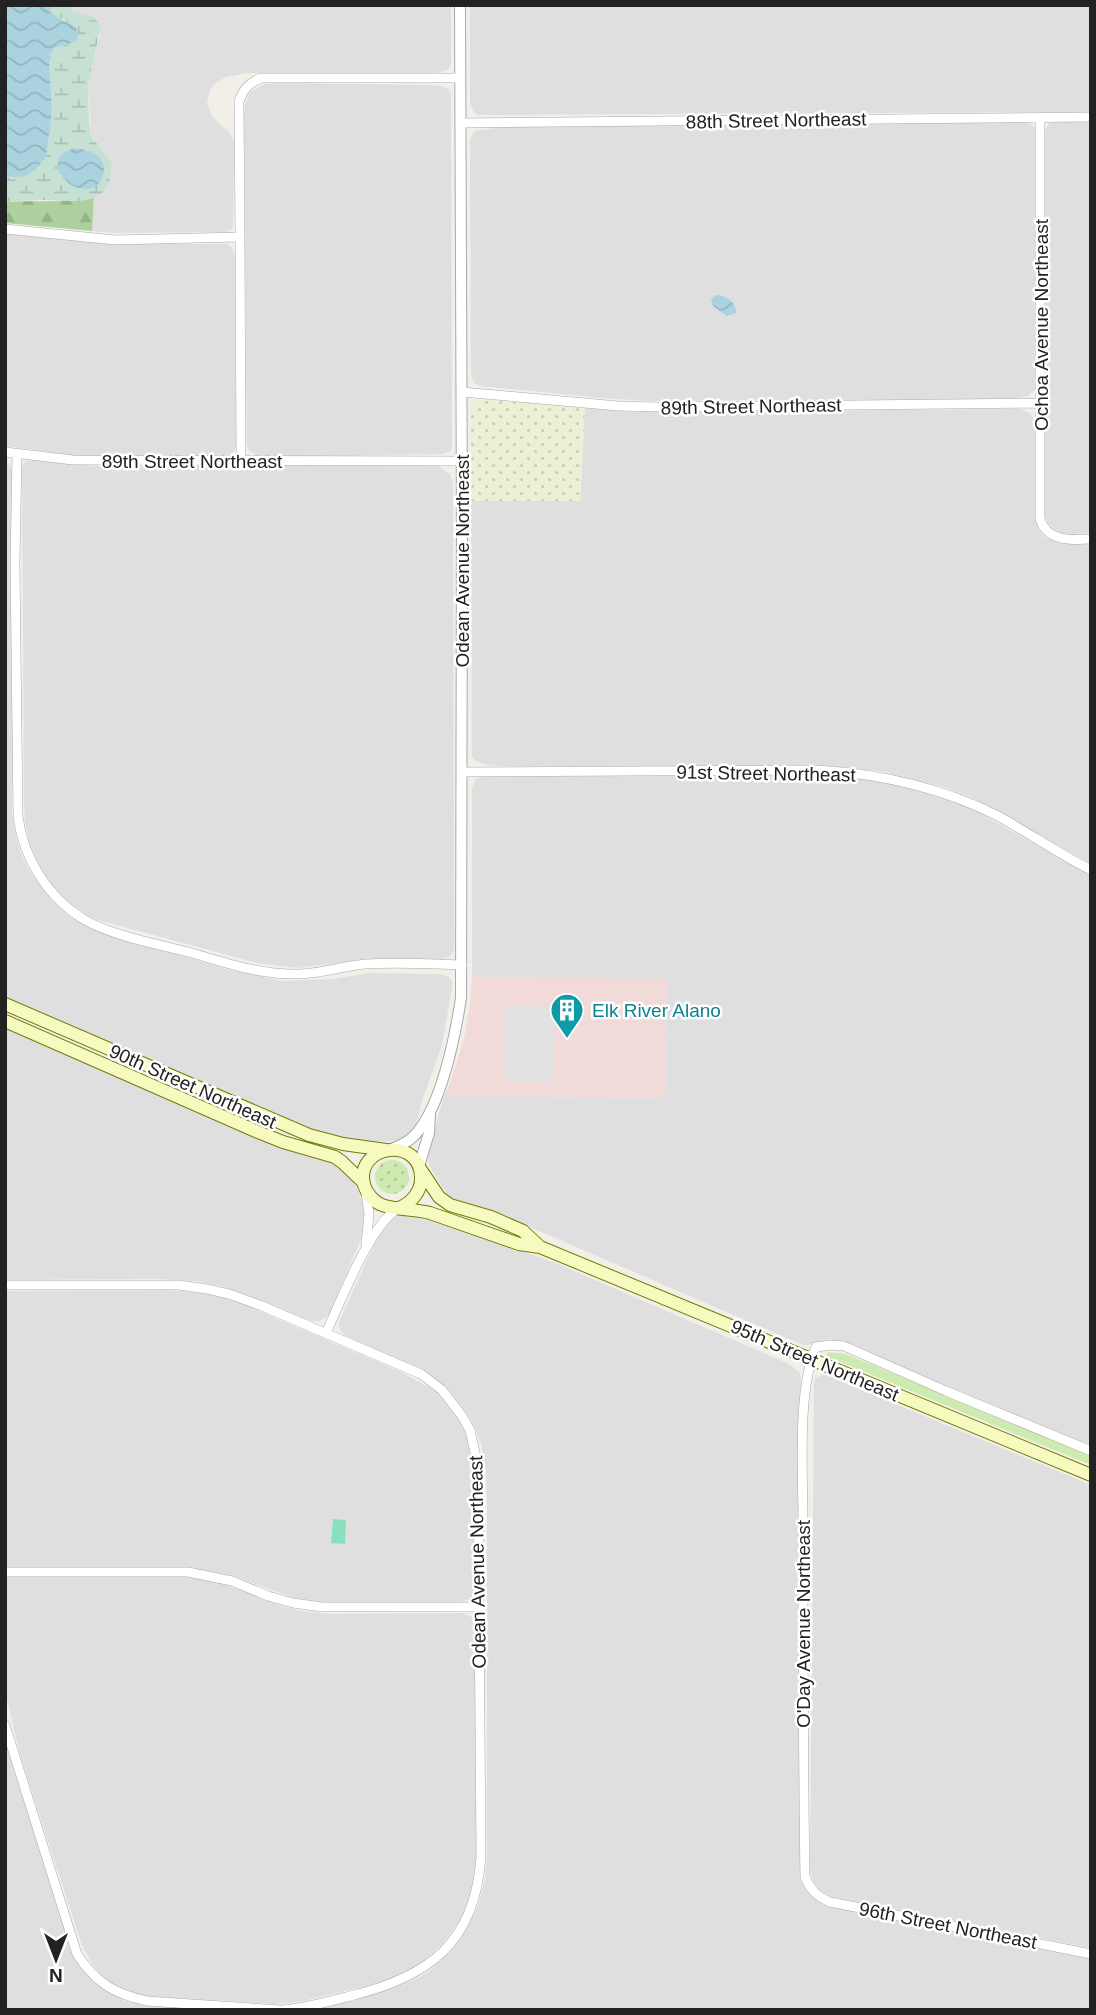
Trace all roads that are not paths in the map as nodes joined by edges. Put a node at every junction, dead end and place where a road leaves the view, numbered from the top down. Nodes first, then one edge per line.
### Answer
1 (460, 5) edge
2 (460, 78) junction
3 (1091, 117) edge
4 (1041, 118) junction
5 (461, 123) junction
6 (5, 229) edge
7 (240, 237) junction
8 (462, 392) junction
9 (1041, 403) junction
10 (5, 452) edge
11 (17, 454) junction
12 (241, 461) junction
13 (462, 461) junction
14 (1091, 539) edge
15 (462, 772) junction
16 (1091, 870) edge
17 (462, 965) junction
18 (5, 1004) edge
19 (5, 1021) edge
20 (430, 1112) junction
21 (388, 1150) junction
22 (419, 1167) junction
23 (364, 1184) junction
24 (399, 1208) junction
25 (366, 1247) junction
26 (540, 1247) junction
27 (5, 1285) edge
28 (326, 1333) junction
29 (811, 1359) junction
30 (1091, 1451) edge
31 (1091, 1475) edge
32 (5, 1572) edge
33 (479, 1608) junction
34 (5, 1725) edge
35 (810, 1888) joint
36 (1091, 1954) edge
37 (281, 2010) edge

1 - 2 street, Odean Avenue Northeast
2 - 5 street, Odean Avenue Northeast
2 - 7 street
3 - 4 street, 88th Street Northeast
4 - 5 street, 88th Street Northeast
4 - 9 street, Ochoa Avenue Northeast
5 - 8 street, Odean Avenue Northeast
6 - 7 street
7 - 12 street
8 - 9 street, 89th Street Northeast
8 - 13 street, Odean Avenue Northeast
9 - 14 street, Ochoa Avenue Northeast
10 - 11 street, 89th Street Northeast
11 - 12 street, 89th Street Northeast
11 - 17 street
12 - 13 street, 89th Street Northeast
13 - 15 street, Odean Avenue Northeast
15 - 16 street, 91st Street Northeast
15 - 17 street, Odean Avenue Northeast
17 - 20 street, Odean Avenue Northeast
18 - 21 main road, 90th Street Northeast
19 - 23 main road, 90th Street Northeast
20 - 21 street, Odean Avenue Northeast
20 - 22 street, Odean Avenue Northeast
21 - 22 main road
21 - 23 main road
22 - 24 main road
22 - 26 main road
23 - 24 main road
23 - 25 street
24 - 25 street
24 - 26 main road
25 - 28 street
26 - 29 main road, 95th Street Northeast
27 - 28 street, Odean Avenue Northeast
28 - 33 street, Odean Avenue Northeast
29 - 30 street
29 - 31 main road, 95th Street Northeast
29 - 35 street, O'Day Avenue Northeast
32 - 33 street
33 - 37 street, Odean Avenue Northeast
34 - 37 street, Odean Avenue Northeast
35 - 36 street, 96th Street Northeast

